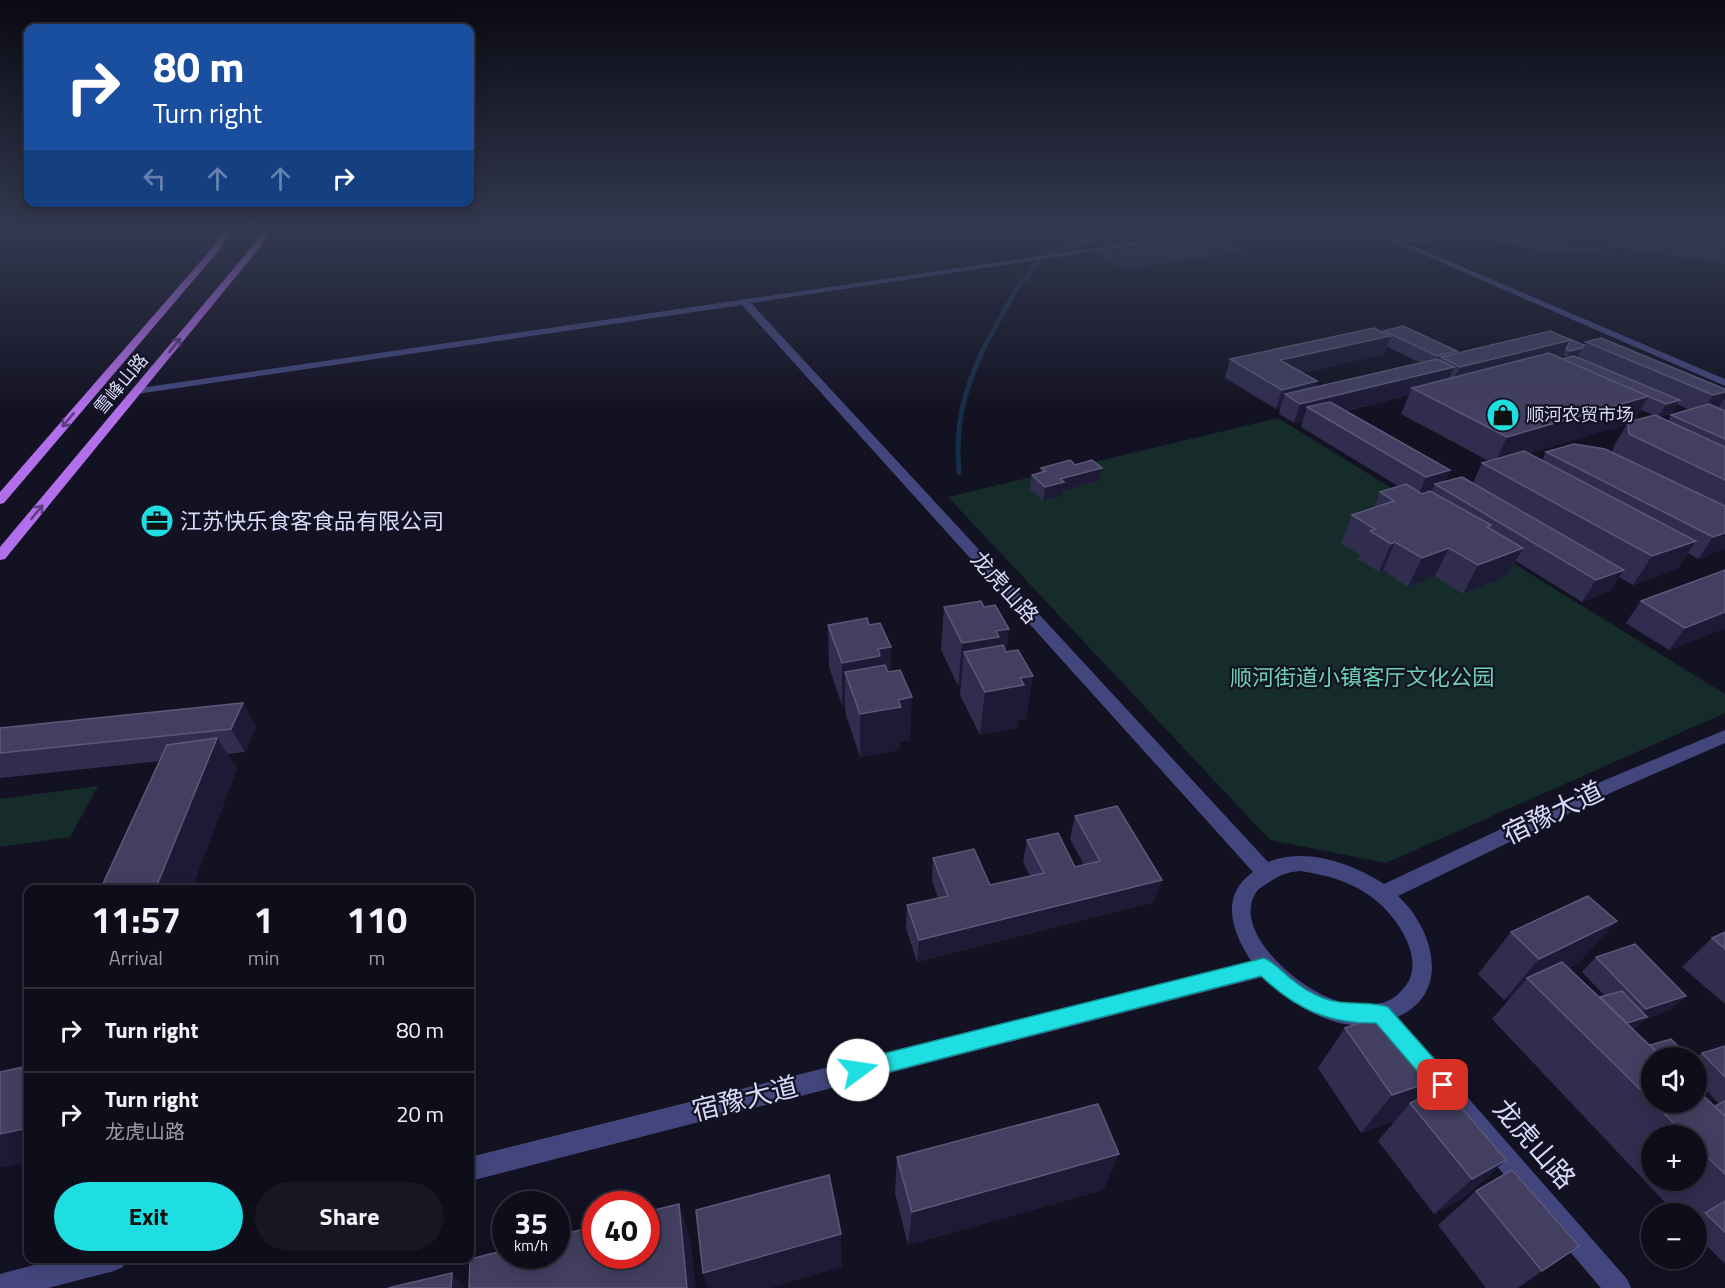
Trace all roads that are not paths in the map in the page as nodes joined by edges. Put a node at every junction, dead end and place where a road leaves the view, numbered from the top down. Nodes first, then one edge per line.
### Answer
1 (179, 291) edge
2 (219, 291) edge
3 (812, 291) edge
4 (1512, 291) edge
5 (744, 301) junction
6 (1725, 383) edge
7 (137, 391) junction
8 (0, 500) edge
9 (0, 556) edge
10 (1725, 736) edge
11 (1265, 872) junction
12 (1383, 894) junction
13 (1264, 967) junction
14 (1381, 1014) junction
15 (474, 1167) edge
16 (94, 1263) edge
17 (0, 1287) edge
18 (1618, 1288) edge

1 -> 8 main road, 雪峰山路
7 -> 2 main road, 雪峰山路
3 - 5 street
4 - 6 street
5 - 7 street
5 - 11 street, 龙虎山路
9 -> 7 main road, 雪峰山路
10 - 12 street, 宿豫大道
11 - 12 street
11 - 13 street
12 - 14 street
13 - 14 street
13 - 15 street, 宿豫大道
14 - 18 street, 龙虎山路
16 - 17 street

